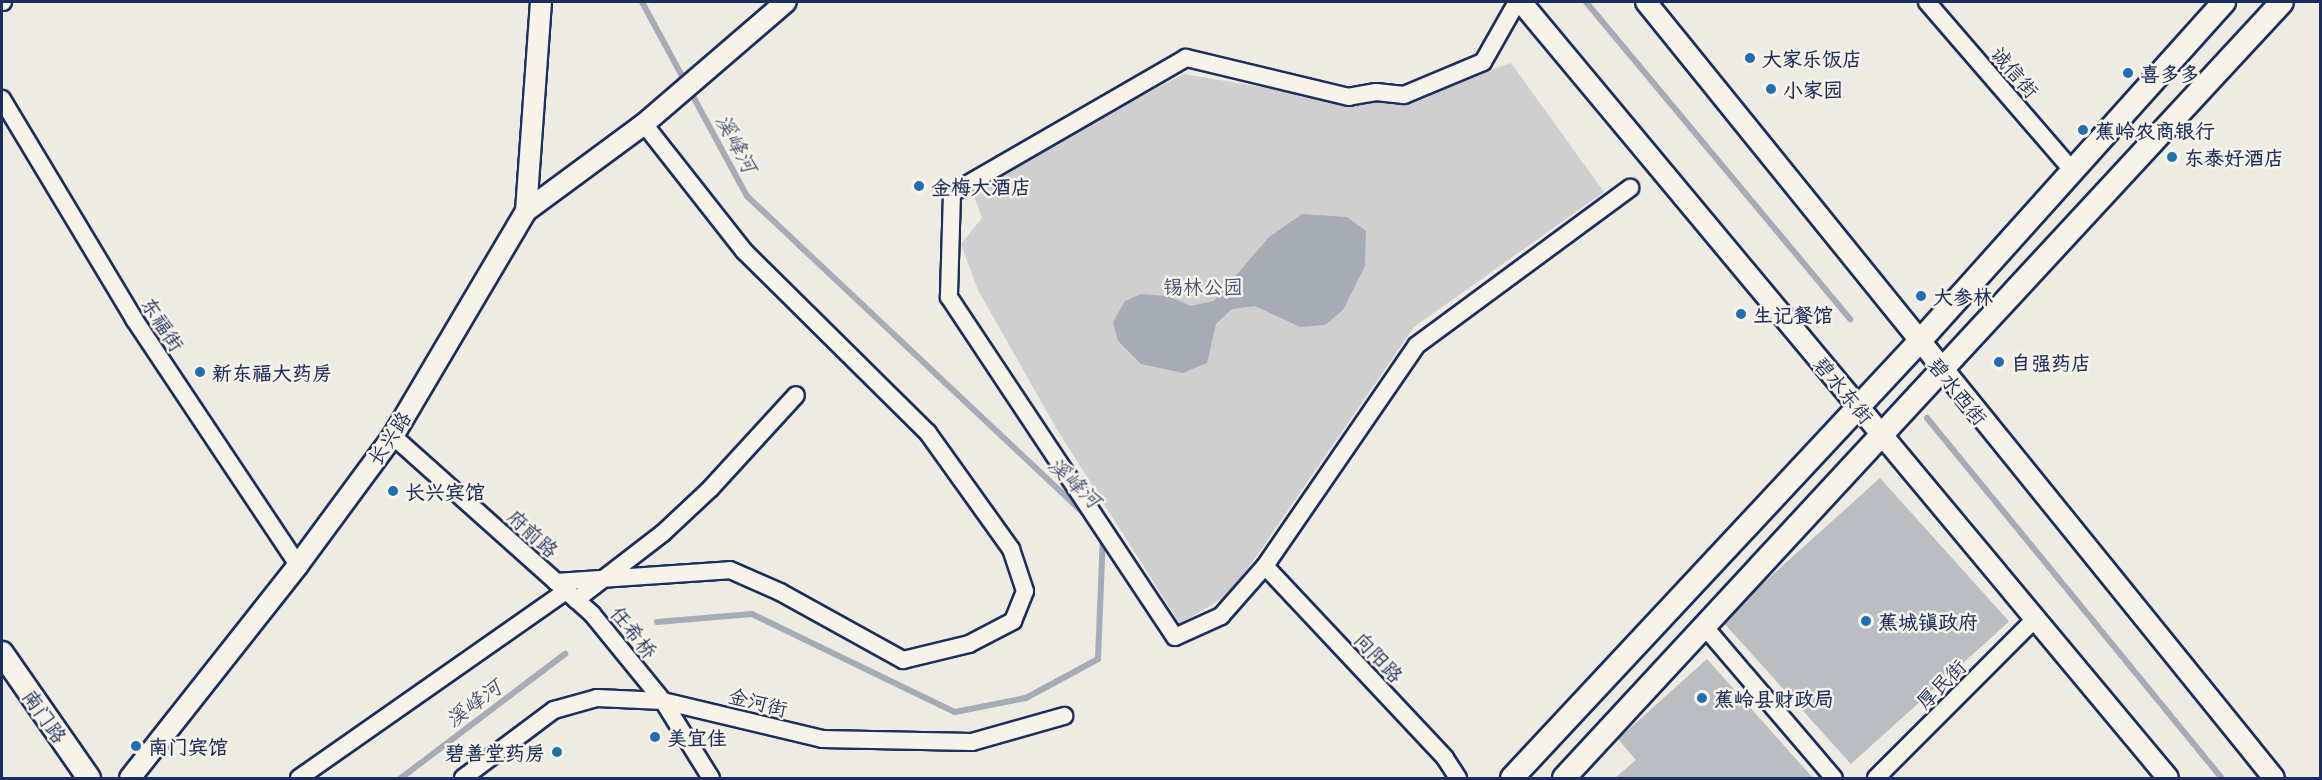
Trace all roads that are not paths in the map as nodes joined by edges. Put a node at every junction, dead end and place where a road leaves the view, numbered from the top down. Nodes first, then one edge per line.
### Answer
1 (541, 2) edge
2 (786, 2) edge
3 (1519, 2) edge
4 (1646, 2) edge
5 (1927, 2) edge
6 (2282, 2) edge
7 (2218, 3) edge
8 (2, 99) edge
9 (649, 118) junction
10 (2072, 170) junction
11 (1630, 189) dead end
12 (526, 211) junction
13 (1919, 342) junction
14 (1941, 371) junction
15 (796, 395) dead end
16 (393, 436) junction
17 (298, 565) junction
18 (1265, 566) junction
19 (602, 577) junction
20 (566, 591) junction
21 (592, 614) joint
22 (2036, 619) junction
23 (1704, 626) junction
24 (2, 653) edge
25 (663, 700) junction
26 (1064, 716) dead end
27 (89, 778) edge
28 (130, 778) edge
29 (298, 778) edge
30 (463, 778) edge
31 (711, 778) edge
32 (1458, 778) edge
33 (1512, 778) edge
34 (1564, 778) edge
35 (1834, 778) edge
36 (1876, 778) edge
37 (2168, 778) edge
38 (2274, 778) edge

1 - 12 street
2 - 9 street, 长兴路
3 - 18 street
3 - 22 street, 碧水东街
4 - 13 street, 碧水西街
5 - 10 street, 诚信街
6 - 14 main road
7 - 10 main road
8 - 17 street, 东福街
9 - 12 street, 长兴路
9 - 19 street
10 - 13 main road
11 - 18 street
12 - 16 street, 长兴路
13 - 14 street, 碧水西街
13 - 33 main road
14 - 23 main road
14 - 38 street, 碧水西街
15 - 19 street
16 - 17 street, 长兴路
16 - 20 street, 府前路
17 - 28 street, 长兴路
18 - 32 street, 向阳路
19 - 20 street
19 - 20 street
20 - 21 street, 府前路
20 - 29 street
21 - 25 street, 任希桥
22 - 36 street, 厚民街
22 - 37 street, 碧水东街
23 - 34 main road
23 - 35 street
24 - 27 main road, 南门路
25 - 26 street, 金河街
25 - 30 street, 金河街
25 - 31 street

